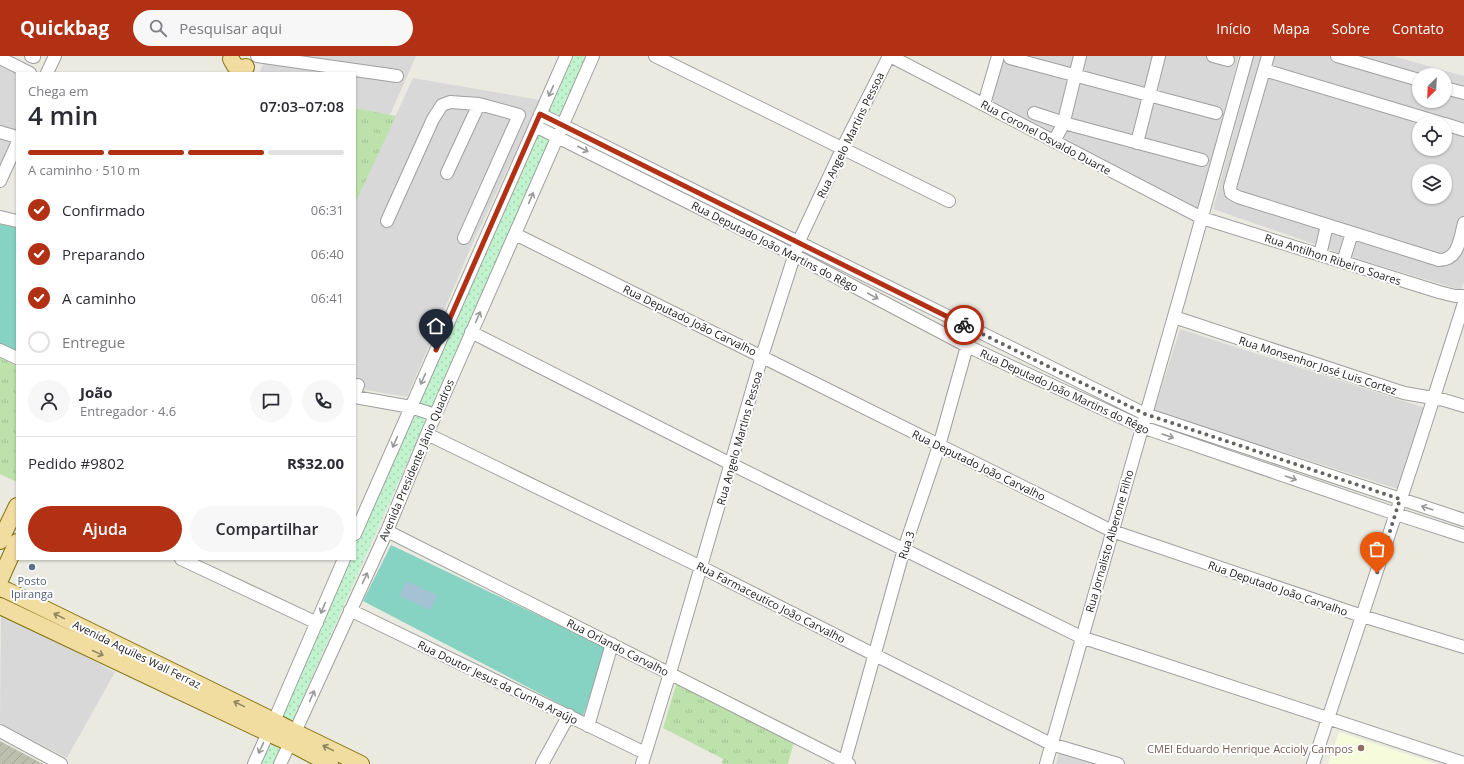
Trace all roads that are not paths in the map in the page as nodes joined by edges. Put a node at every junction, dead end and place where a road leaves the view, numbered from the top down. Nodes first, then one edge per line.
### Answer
1 (55, 56) edge
2 (566, 56) edge
3 (593, 56) edge
4 (656, 56) edge
5 (890, 56) edge
6 (1080, 56) edge
7 (1159, 56) edge
8 (1213, 56) edge
9 (1247, 56) edge
10 (1268, 56) edge
11 (1337, 56) edge
12 (276, 57) edge
13 (1004, 57) edge
14 (0, 58) edge
15 (1228, 60) dead end
16 (230, 63) edge
17 (249, 63) edge
18 (1264, 70) junction
19 (28, 72) edge
20 (47, 72) edge
21 (1075, 75) junction
22 (397, 76) dead end
23 (1412, 78) edge
24 (1452, 90) edge
25 (1464, 93) edge
26 (1149, 95) junction
27 (479, 104) junction
28 (984, 104) junction
29 (1034, 113) dead end
30 (1216, 114) dead end
31 (519, 115) junction
32 (1418, 116) edge
33 (538, 119) junction
34 (1064, 123) junction
35 (563, 124) junction
36 (1452, 126) edge
37 (1464, 130) edge
38 (0, 132) edge
39 (558, 136) junction
40 (16, 137) edge
41 (1054, 141) junction
42 (1137, 143) junction
43 (16, 146) edge
44 (843, 147) junction
45 (1202, 160) dead end
46 (446, 173) dead end
47 (0, 182) edge
48 (949, 201) dead end
49 (0, 217) edge
50 (1202, 218) junction
51 (16, 221) edge
52 (387, 221) dead end
53 (1464, 223) edge
54 (1327, 225) junction
55 (1352, 233) junction
56 (515, 234) junction
57 (464, 238) dead end
58 (798, 241) junction
59 (794, 255) junction
60 (1320, 255) junction
61 (1343, 262) junction
62 (1464, 296) edge
63 (1464, 302) edge
64 (1174, 317) junction
65 (972, 328) junction
66 (471, 332) junction
67 (967, 346) junction
68 (0, 350) edge
69 (762, 356) junction
70 (16, 358) edge
71 (356, 397) edge
72 (1433, 398) junction
73 (1464, 406) edge
74 (411, 407) junction
75 (1145, 414) junction
76 (435, 415) junction
77 (1142, 427) junction
78 (427, 434) junction
79 (939, 446) junction
80 (731, 464) junction
81 (1400, 499) junction
82 (16, 508) edge
83 (1396, 514) junction
84 (1464, 520) edge
85 (356, 531) edge
86 (387, 531) junction
87 (1112, 531) junction
88 (1464, 536) edge
89 (0, 541) edge
90 (16, 544) edge
91 (904, 549) junction
92 (183, 560) edge
93 (344, 560) edge
94 (701, 567) junction
95 (0, 580) edge
96 (0, 588) edge
97 (0, 606) edge
98 (350, 610) junction
99 (1362, 616) junction
100 (317, 623) junction
101 (1082, 637) junction
102 (612, 644) junction
103 (1464, 647) edge
104 (874, 655) junction
105 (670, 674) junction
106 (569, 716) junction
107 (1328, 718) junction
108 (588, 726) junction
109 (271, 727) junction
110 (0, 731) edge
111 (293, 738) junction
112 (1051, 744) junction
113 (644, 758) edge
114 (846, 763) edge
115 (1464, 763) edge
116 (61, 764) edge
117 (254, 764) edge
118 (280, 764) edge
119 (330, 764) edge
120 (361, 764) edge
121 (542, 764) edge
122 (1046, 764) edge
123 (1118, 764) edge
124 (1313, 764) edge

1 - 20 street
2 -> 33 street
3 - 35 street, Avenida Presidente Jânio Quadros
4 - 44 street
5 - 28 street, Rua Coronel Osvaldo Duarte
5 - 44 street, Rua Angelo Martins Pessoa
6 - 21 street
7 - 26 street
8 - 15 street
9 - 50 street
10 - 18 street
11 - 23 street
12 - 17 street
12 - 22 street
13 - 21 street
13 - 28 street
14 - 19 street
16 - 17 main road
18 - 32 street
18 - 54 street
21 - 26 street
21 - 34 street
24 - 25 street
26 - 30 street
26 - 42 street
27 - 31 street
27 - 46 street
27 - 52 street
28 - 41 street, Rua Coronel Osvaldo Duarte
29 - 34 street
31 - 33 street
31 - 57 street
33 - 35 street, Rua Deputado João Martins do Rêgo
33 - 39 street, Rua Deputado João Martins do Rêgo
33 -> 74 street
34 - 41 street
34 - 42 street
35 - 39 street, Avenida Presidente Jânio Quadros
35 - 58 street, Rua Deputado João Martins do Rêgo
36 - 37 street
38 - 40 street
56 -> 39 street, Avenida Presidente Jânio Quadros
39 -> 59 street, Rua Deputado João Martins do Rêgo
41 - 50 street, Rua Coronel Osvaldo Duarte
42 - 45 street
43 - 47 street
44 - 48 street
44 - 58 street, Rua Angelo Martins Pessoa
49 - 51 street
50 - 60 street, Rua Antilhon Ribeiro Soares
50 - 64 street, Rua Jornalisto Alberone Filho
53 - 55 street
54 - 55 street
54 - 60 street
55 - 61 street
66 -> 56 street, Avenida Presidente Jânio Quadros
56 - 69 street, Rua Deputado João Carvalho
58 - 59 street, Rua Angelo Martins Pessoa
58 - 65 street, Rua Deputado João Martins do Rêgo
59 -> 67 street, Rua Deputado João Martins do Rêgo
59 - 69 street, Rua Angelo Martins Pessoa
60 - 61 street, Rua Antilhon Ribeiro Soares
61 - 62 street, Rua Antilhon Ribeiro Soares
63 - 72 street
64 - 72 street, Rua Monsenhor José Luis Cortez
64 - 75 street, Rua Jornalisto Alberone Filho
65 - 67 street, Rua 3
65 - 75 street, Rua Deputado João Martins do Rêgo
66 - 76 street, Avenida Presidente Jânio Quadros
66 - 80 street
67 - 77 street, Rua Deputado João Martins do Rêgo
67 - 79 street, Rua 3
68 - 70 street
69 - 79 street, Rua Deputado João Carvalho
69 - 80 street, Rua Angelo Martins Pessoa
71 - 74 street
72 - 73 street, Rua Monsenhor José Luis Cortez
72 - 81 street
74 - 76 street
74 -> 85 street
75 - 77 street, Rua Jornalisto Alberone Filho
75 - 81 street, Rua Deputado João Martins do Rêgo
76 - 78 street, Avenida Presidente Jânio Quadros
77 -> 83 street, Rua Deputado João Martins do Rêgo
77 - 87 street, Rua Jornalisto Alberone Filho
78 - 86 street, Avenida Presidente Jânio Quadros
78 - 94 street, Rua Farmaceutico João Carvalho
79 - 87 street, Rua Deputado João Carvalho
79 - 91 street, Rua 3
80 - 91 street
80 - 94 street, Rua Angelo Martins Pessoa
81 - 83 street
84 -> 81 street, Rua Deputado João Martins do Rêgo
82 - 89 main road
83 - 88 street, Rua Deputado João Martins do Rêgo
83 - 99 street
98 -> 86 street, Avenida Presidente Jânio Quadros
86 - 102 street, Rua Orlando Carvalho
87 - 99 street, Rua Deputado João Carvalho
87 - 101 street, Rua Jornalisto Alberone Filho
90 - 95 main road
91 - 101 street
91 - 104 street, Rua 3
92 - 100 street
93 -> 100 street
94 - 104 street, Rua Farmaceutico João Carvalho
94 - 105 street, Rua Angelo Martins Pessoa
109 -> 96 main road, Avenida Aquiles Wall Ferraz
97 -> 109 main road, Avenida Aquiles Wall Ferraz
98 - 106 street, Rua Doutor Jesus da Cunha Araújo
111 -> 98 street, Avenida Presidente Jânio Quadros
99 - 103 street, Rua Deputado João Carvalho
99 - 107 street
100 - 109 street
101 - 107 street
101 - 112 street, Rua Jornalisto Alberone Filho
102 - 105 street, Rua Orlando Carvalho
102 - 108 street
104 - 112 street, Rua Farmaceutico João Carvalho
104 - 114 street, Rua 3
105 - 113 street, Rua Angelo Martins Pessoa
105 - 114 street, Rua Orlando Carvalho
106 - 108 street, Rua Doutor Jesus da Cunha Araújo
106 - 121 street
107 - 115 street
107 - 124 street
108 - 113 street, Rua Doutor Jesus da Cunha Araújo
109 - 111 main road
109 -> 117 street
110 - 116 street
111 - 118 street, Avenida Presidente Jânio Quadros
111 - 119 main road
120 -> 111 main road
112 - 122 street, Rua Jornalisto Alberone Filho
112 - 123 street, Rua Farmaceutico João Carvalho

